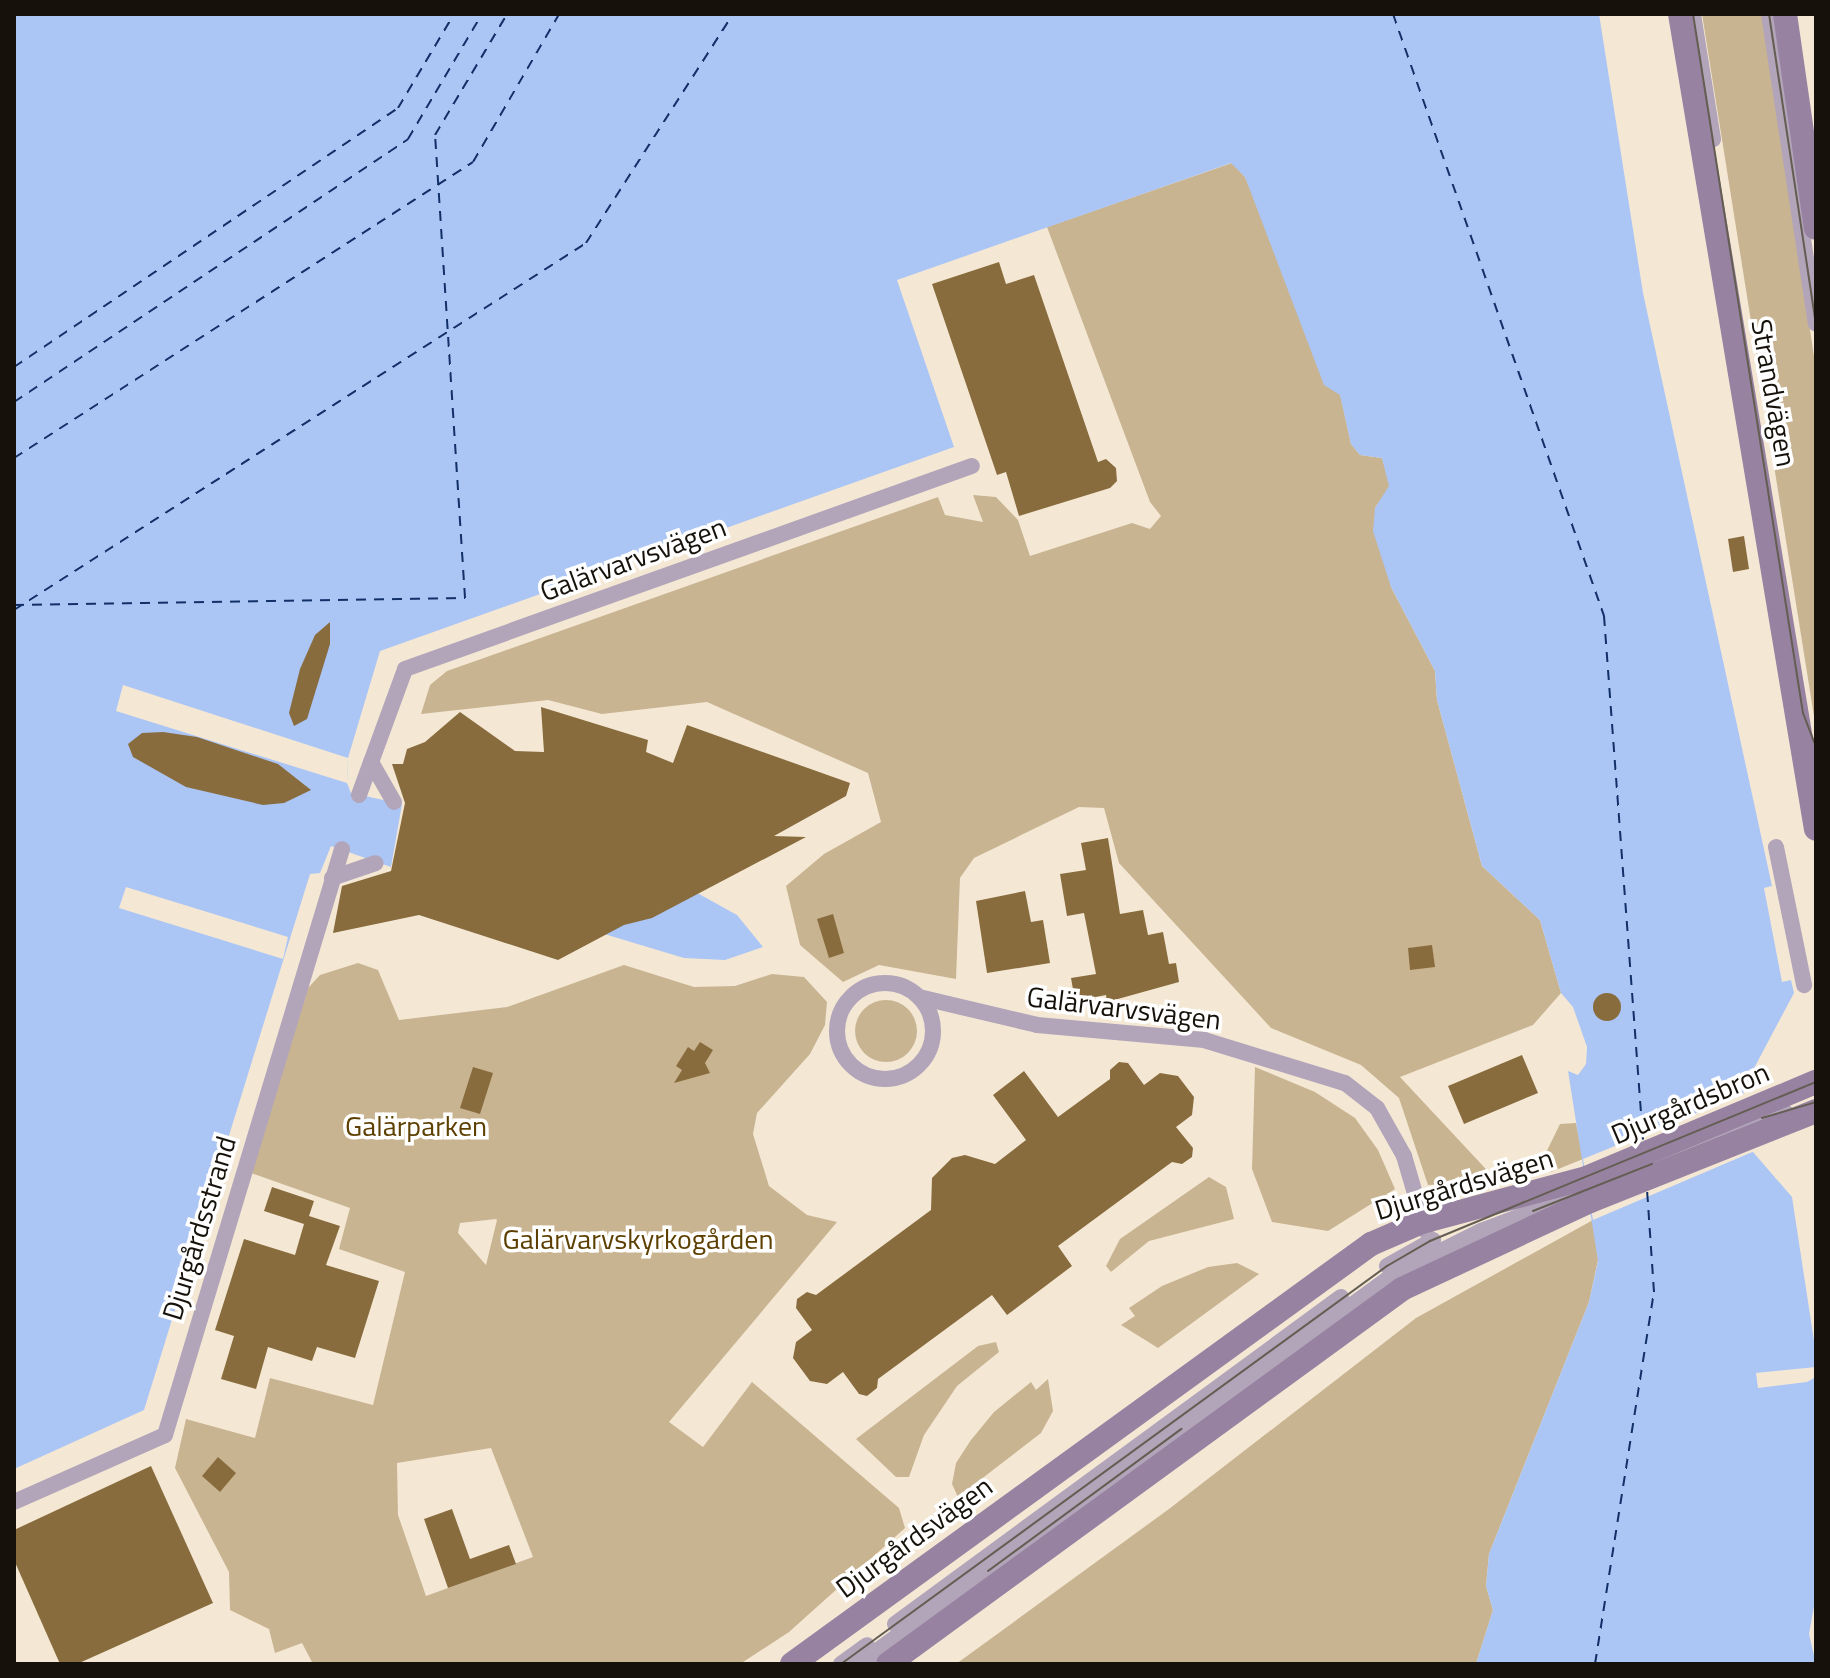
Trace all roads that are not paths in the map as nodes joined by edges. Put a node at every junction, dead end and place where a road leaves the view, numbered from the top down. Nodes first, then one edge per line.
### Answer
1 (1680, 14) edge
2 (1693, 14) edge
3 (1769, 14) edge
4 (1785, 14) edge
5 (1816, 228) edge
6 (1816, 323) edge
7 (972, 466) dead end
8 (1816, 747) edge
9 (371, 762) junction
10 (359, 795) dead end
11 (394, 802) dead end
12 (1816, 829) edge
13 (1776, 847) dead end
14 (342, 849) dead end
15 (376, 863) dead end
16 (332, 878) junction
17 (1804, 985) dead end
18 (919, 997) junction
19 (966, 1009) junction
20 (933, 1032) junction
21 (1816, 1082) edge
22 (1816, 1104) edge
23 (1810, 1111) edge
24 (1757, 1120) junction
25 (1588, 1190) junction
26 (1432, 1245) junction
27 (14, 1502) edge
28 (792, 1664) edge
29 (841, 1664) edge
30 (859, 1664) edge
31 (888, 1664) edge

1 - 12 street, Strandvägen
2 - 8 street, Strandvägen
3 - 6 street, Strandvägen
4 - 5 street
7 - 9 street, Galärvarvsvägen
9 - 10 street
9 - 11 street
13 - 17 street
14 - 16 street, Djurgårdsstrand
15 - 16 street
16 - 27 street, Djurgårdsstrand
18 - 19 street, Galärvarvsvägen
18 - 20 street
18 - 20 street, Galärvarvsvägen
19 - 20 street, Galärvarvsvägen
19 - 26 street, Galärvarvsvägen
21 - 24 street, Djurgårdsbron
22 - 23 street
23 - 24 street, Djurgårdsbron
24 - 25 street, Djurgårdsbron
25 - 26 street, Djurgårdsvägen
25 - 26 street, Djurgårdsvägen
26 - 28 street, Djurgårdsvägen
26 - 29 street, Djurgårdsvägen
26 - 30 street, Djurgårdsvägen
26 - 31 street, Djurgårdsvägen

